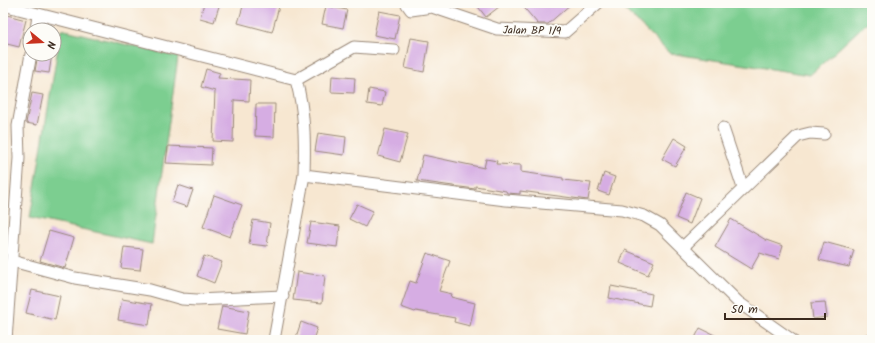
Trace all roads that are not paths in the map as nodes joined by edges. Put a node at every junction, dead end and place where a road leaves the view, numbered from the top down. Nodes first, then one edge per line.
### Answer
1 (598, 3) edge
2 (3, 5) edge
3 (434, 5) edge
4 (408, 6) edge
5 (38, 15) junction
6 (37, 22) edge
7 (394, 50) dead end
8 (30, 62) edge
9 (296, 80) junction
10 (723, 128) dead end
11 (824, 134) dead end
12 (304, 175) junction
13 (743, 188) junction
14 (683, 246) junction
15 (12, 261) junction
16 (283, 296) junction
17 (872, 339) edge
18 (6, 340) edge
19 (274, 340) edge
20 (792, 340) edge
21 (867, 340) edge

1 - 3 street, Jalan BP 1/9
2 - 5 street
3 - 4 street, Jalan BP 1/9
5 - 6 street
5 - 9 street
7 - 9 street
8 - 15 street
9 - 12 street
10 - 13 street
11 - 13 street
12 - 14 street
12 - 16 street
13 - 14 street
14 - 20 street
15 - 16 street
15 - 18 street
16 - 19 street
17 - 21 street

